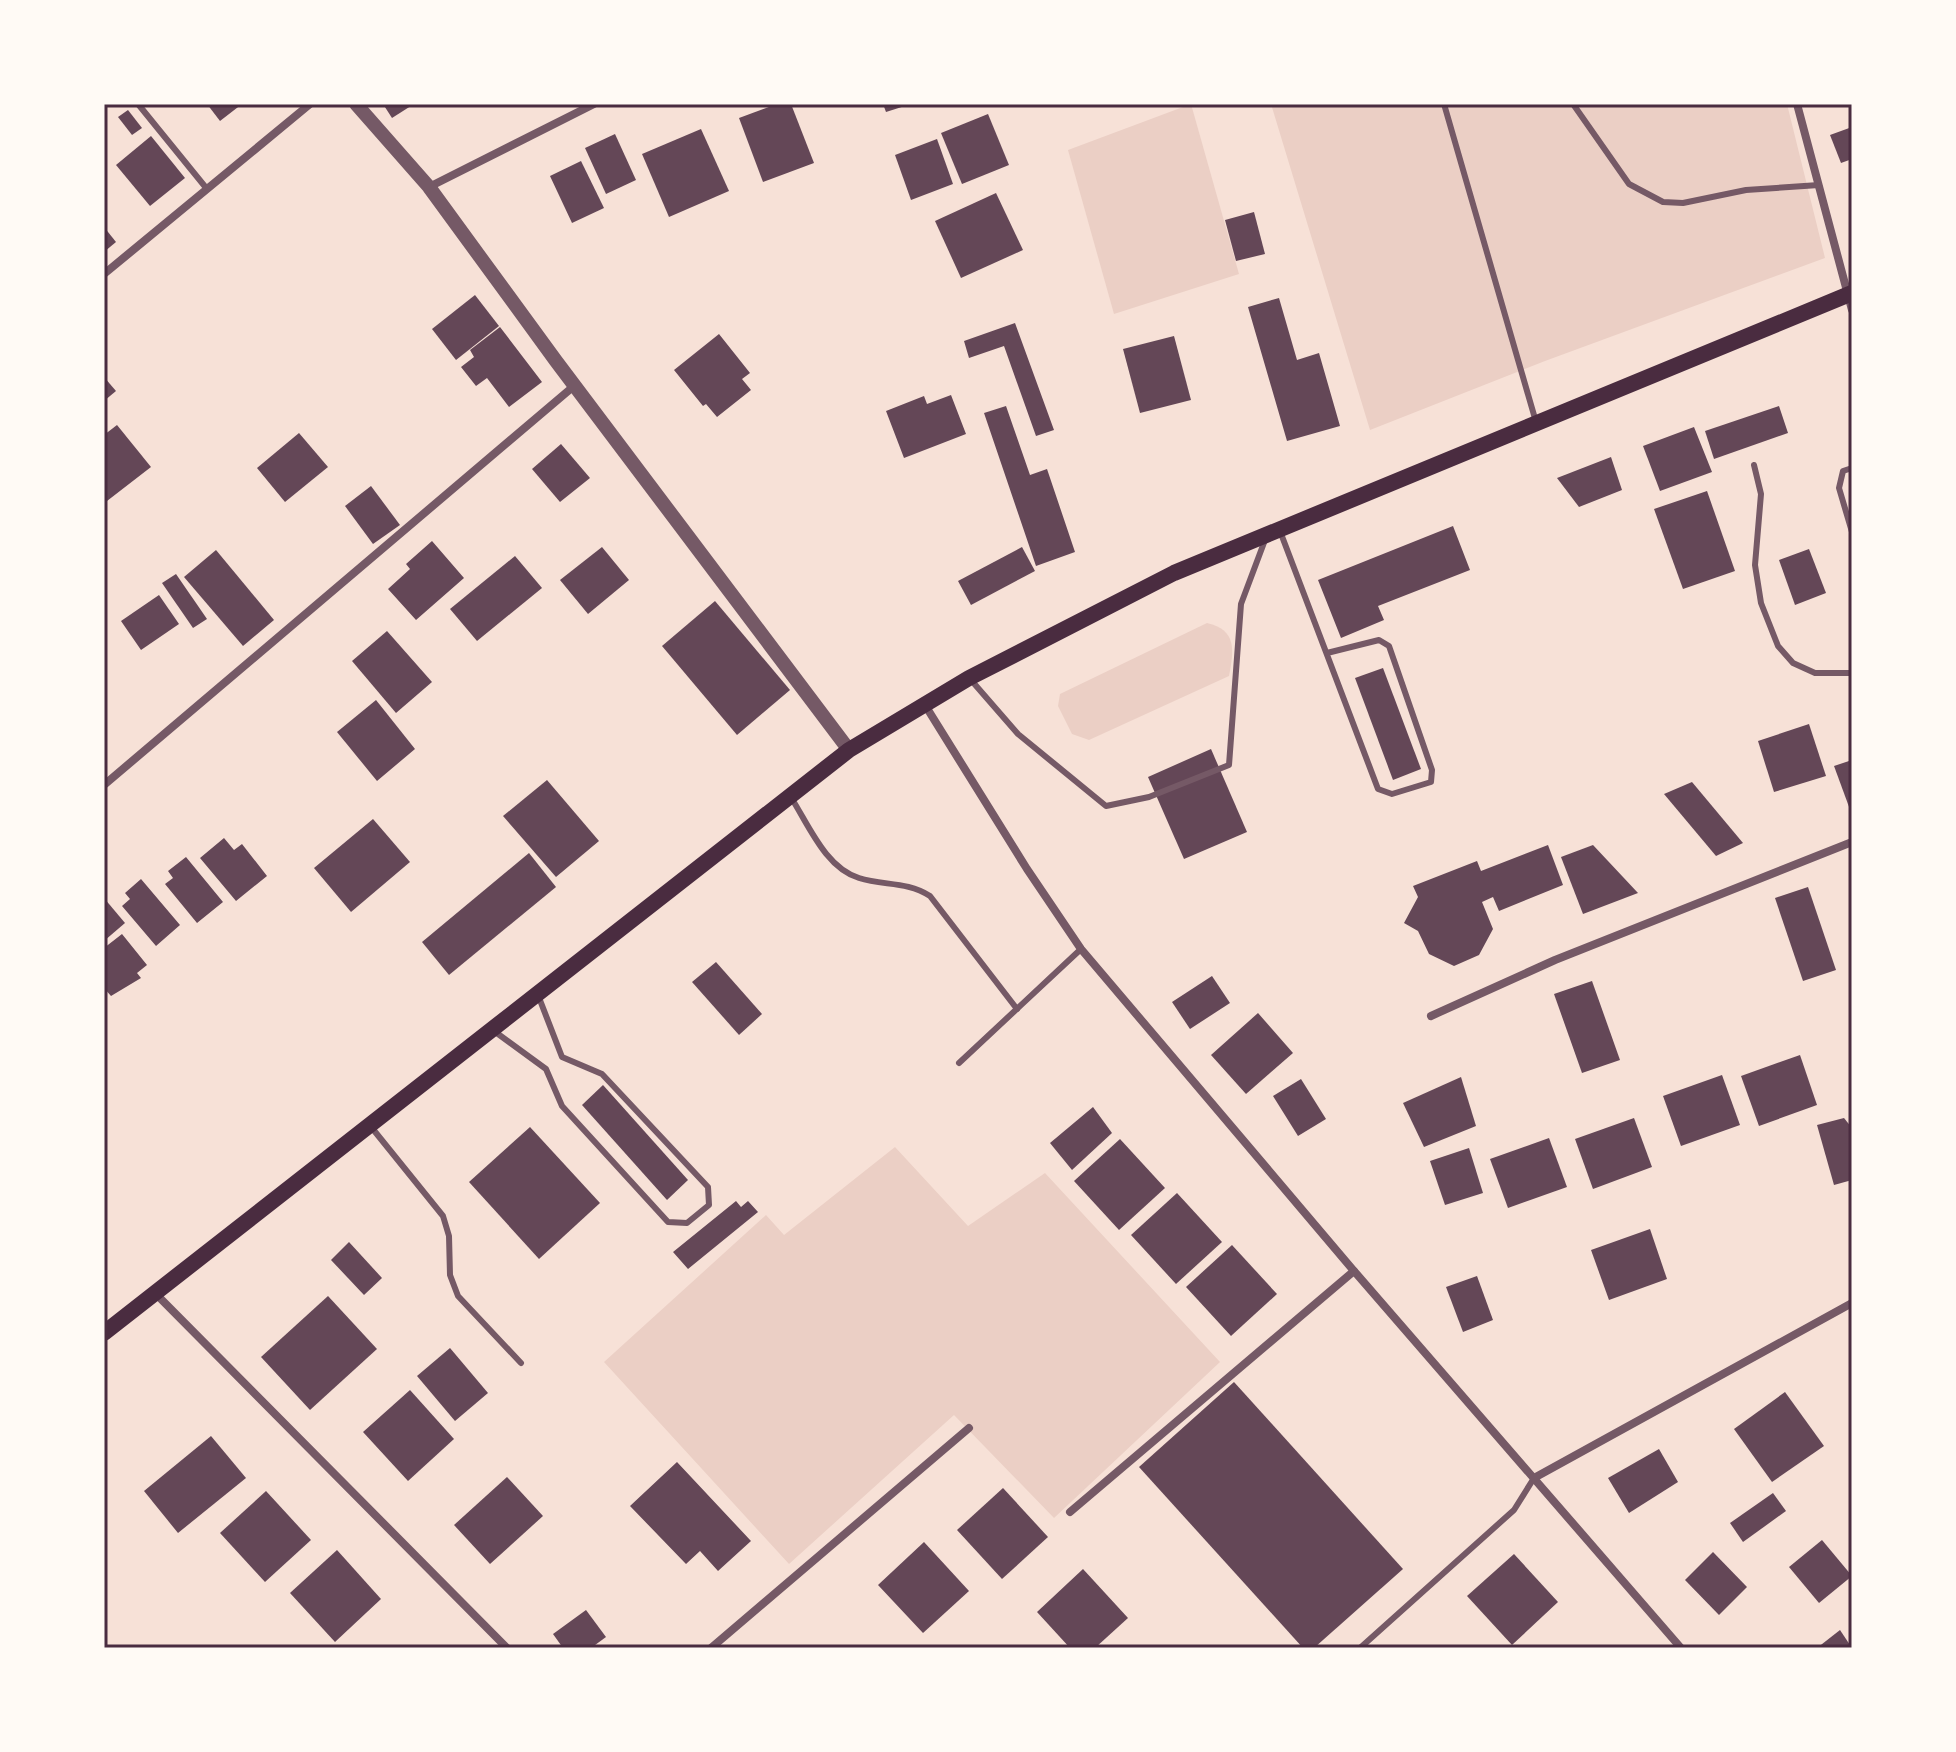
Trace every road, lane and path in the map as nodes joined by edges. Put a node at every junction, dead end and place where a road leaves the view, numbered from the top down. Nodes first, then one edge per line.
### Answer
1 (138, 104) edge
2 (310, 104) edge
3 (356, 104) edge
4 (594, 104) edge
5 (1444, 104) edge
6 (1573, 104) edge
7 (1797, 104) edge
8 (1819, 185) junction
9 (429, 187) junction
10 (207, 189) junction
11 (104, 274) edge
12 (1851, 299) edge
13 (574, 386) junction
14 (1536, 422) junction
15 (1754, 465) dead end
16 (1852, 468) edge
17 (1274, 529) junction
18 (1852, 532) edge
19 (1327, 653) junction
20 (1852, 673) edge
21 (969, 678) junction
22 (924, 704) junction
23 (849, 750) junction
24 (104, 785) edge
25 (790, 796) junction
26 (1852, 842) edge
27 (1081, 949) junction
28 (538, 993) junction
29 (1017, 1009) junction
30 (1431, 1016) dead end
31 (491, 1029) junction
32 (959, 1063) dead end
33 (370, 1125) junction
34 (1354, 1271) junction
35 (153, 1292) junction
36 (1852, 1303) edge
37 (104, 1333) edge
38 (521, 1363) dead end
39 (969, 1428) dead end
40 (1534, 1478) junction
41 (1070, 1512) dead end
42 (507, 1648) edge
43 (711, 1648) edge
44 (1360, 1648) edge
45 (1681, 1648) edge

1 - 10 lane
2 - 10 street
3 - 9 street
4 - 9 street
5 - 14 lane
6 - 8 lane
7 - 8 street
8 - 12 street
9 - 13 street
10 - 11 street
12 - 14 main road
13 - 23 street
13 - 24 street
14 - 17 main road
15 - 20 lane
16 - 18 lane
17 - 19 lane
17 - 21 main road
17 - 21 lane
19 - 19 lane
21 - 22 main road
22 - 23 main road
22 - 27 street
23 - 25 main road
25 - 28 main road
25 - 29 lane
26 - 30 street
27 - 29 lane
27 - 34 street
28 - 31 main road
28 - 31 lane
29 - 32 lane
31 - 33 main road
33 - 35 main road
33 - 38 lane
34 - 40 street
34 - 41 street
35 - 37 main road
35 - 42 street
36 - 40 street
39 - 43 street
40 - 44 lane
40 - 45 street

